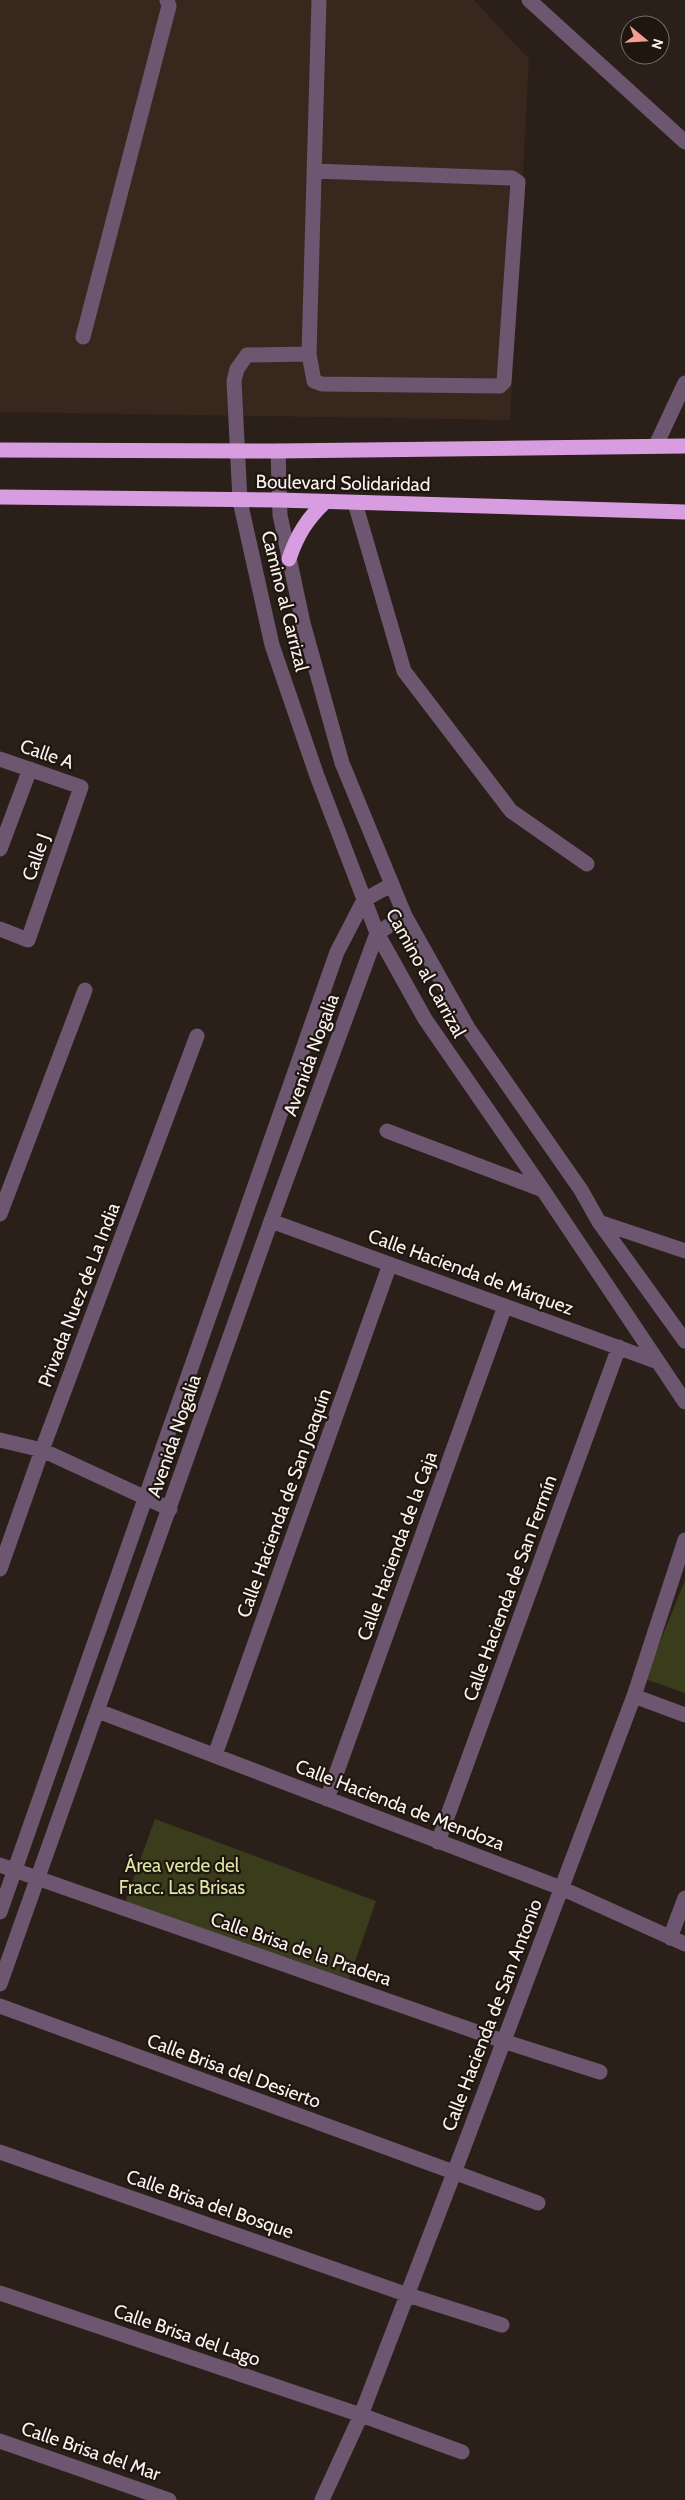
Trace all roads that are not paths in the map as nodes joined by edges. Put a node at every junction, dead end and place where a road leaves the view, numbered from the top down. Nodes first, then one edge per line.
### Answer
1 (167, 0) edge
2 (319, 0) edge
3 (528, 0) edge
4 (685, 142) edge
5 (314, 171) junction
6 (83, 338) dead end
7 (309, 354) junction
8 (685, 383) edge
9 (656, 445) junction
10 (685, 446) edge
11 (0, 450) edge
12 (238, 451) junction
13 (278, 451) junction
14 (0, 497) edge
15 (278, 500) junction
16 (240, 501) junction
17 (325, 502) junction
18 (355, 503) junction
19 (685, 512) edge
20 (290, 559) junction
21 (0, 759) edge
22 (30, 769) junction
23 (81, 787) joint
24 (0, 849) edge
25 (588, 864) dead end
26 (391, 885) junction
27 (364, 900) junction
28 (405, 916) junction
29 (0, 929) edge
30 (377, 933) junction
31 (85, 990) dead end
32 (197, 1036) dead end
33 (387, 1131) dead end
34 (543, 1190) junction
35 (0, 1214) edge
36 (271, 1221) junction
37 (599, 1222) junction
38 (685, 1251) edge
39 (390, 1264) junction
40 (505, 1306) junction
41 (685, 1341) edge
42 (619, 1347) junction
43 (658, 1362) junction
44 (685, 1402) edge
45 (0, 1440) edge
46 (42, 1450) junction
47 (146, 1499) junction
48 (170, 1509) junction
49 (685, 1540) edge
50 (0, 1569) edge
51 (634, 1696) junction
52 (98, 1711) junction
53 (685, 1715) edge
54 (215, 1755) junction
55 (327, 1799) junction
56 (438, 1842) junction
57 (0, 1865) edge
58 (15, 1870) junction
59 (37, 1878) junction
60 (561, 1888) junction
61 (685, 1898) edge
62 (0, 1912) edge
63 (670, 1938) junction
64 (685, 1944) edge
65 (0, 1984) edge
66 (0, 2006) edge
67 (503, 2041) junction
68 (600, 2072) dead end
69 (0, 2152) edge
70 (454, 2173) junction
71 (538, 2203) dead end
72 (0, 2293) edge
73 (408, 2295) junction
74 (502, 2325) dead end
75 (361, 2416) junction
76 (0, 2441) edge
77 (462, 2452) dead end
78 (169, 2500) edge
79 (322, 2500) edge

1 - 6 street
2 - 5 street
3 - 4 street
5 - 7 street
5 - 7 street
7 - 12 street, Camino al Carrizal
8 - 9 street
9 - 10 highway, Boulevard Solidaridad
9 - 13 highway, Boulevard Solidaridad
11 - 12 highway, Boulevard Solidaridad
12 - 13 highway, Boulevard Solidaridad
12 - 16 street, Camino al Carrizal
13 - 15 street, Camino al Carrizal
14 - 16 highway, Boulevard Solidaridad
15 - 16 highway, Boulevard Solidaridad
15 - 17 highway, Boulevard Solidaridad
15 - 20 street, Camino al Carrizal
16 - 27 street, Camino al Carrizal
17 - 18 highway, Boulevard Solidaridad
17 - 20 highway
18 - 19 highway, Boulevard Solidaridad
18 - 25 street
20 - 26 street, Camino al Carrizal
21 - 22 street, Calle A
22 - 23 street, Calle A
22 - 24 street
23 - 29 street, Calle J
26 - 27 street
26 - 28 street, Camino al Carrizal
27 - 30 street, Camino al Carrizal
27 - 47 street, Avenida Nogalia
28 - 30 street
28 - 37 street, Camino al Carrizal
30 - 34 street, Camino al Carrizal
30 - 36 street, Avenida Nogalia
31 - 35 street
32 - 46 street, Privada Nuez de La India
33 - 34 street
34 - 43 street, Camino al Carrizal
36 - 39 street, Calle Hacienda de Márquez
36 - 48 street, Avenida Nogalia
37 - 38 street
37 - 41 street, Camino al Carrizal
39 - 40 street, Calle Hacienda de Márquez
39 - 54 street, Calle Hacienda de San Joaquín
40 - 42 street, Calle Hacienda de Márquez
40 - 55 street, Calle Hacienda de la Caja
42 - 43 street, Calle Hacienda de Márquez
42 - 56 street, Calle Hacienda de San Fermín
43 - 44 street, Camino al Carrizal
45 - 46 street
46 - 47 street
46 - 50 street, Privada Nuez de La India
47 - 48 street
47 - 58 street, Avenida Nogalia
48 - 52 street, Avenida Nogalia
49 - 51 street, Calle Hacienda de San Antonio
51 - 53 street
51 - 60 street, Calle Hacienda de San Antonio
52 - 54 street, Calle Hacienda de Mendoza
52 - 59 street, Avenida Nogalia
54 - 55 street, Calle Hacienda de Mendoza
55 - 56 street, Calle Hacienda de Mendoza
56 - 60 street, Calle Hacienda de Mendoza
57 - 58 street, Calle Brisa de la Pradera
58 - 59 street, Calle Brisa de la Pradera
58 - 62 street, Avenida Nogalia
59 - 65 street, Avenida Nogalia
59 - 67 street, Calle Brisa de la Pradera
60 - 63 street, Calle Hacienda de Mendoza
60 - 67 street, Calle Hacienda de San Antonio
61 - 63 street
63 - 64 street, Calle Hacienda de Mendoza
66 - 70 street, Calle Brisa del Desierto
67 - 68 street, Calle Brisa de la Pradera
67 - 70 street, Calle Hacienda de San Antonio
69 - 73 street, Calle Brisa del Bosque
70 - 71 street, Calle Brisa del Desierto
70 - 73 street, Calle Hacienda de San Antonio
72 - 75 street, Calle Brisa del Lago
73 - 74 street, Calle Brisa del Bosque
73 - 75 street, Calle Hacienda de San Antonio
75 - 77 street, Calle Brisa del Lago
75 - 79 street, Calle Hacienda de San Antonio
76 - 78 street, Calle Brisa del Mar

